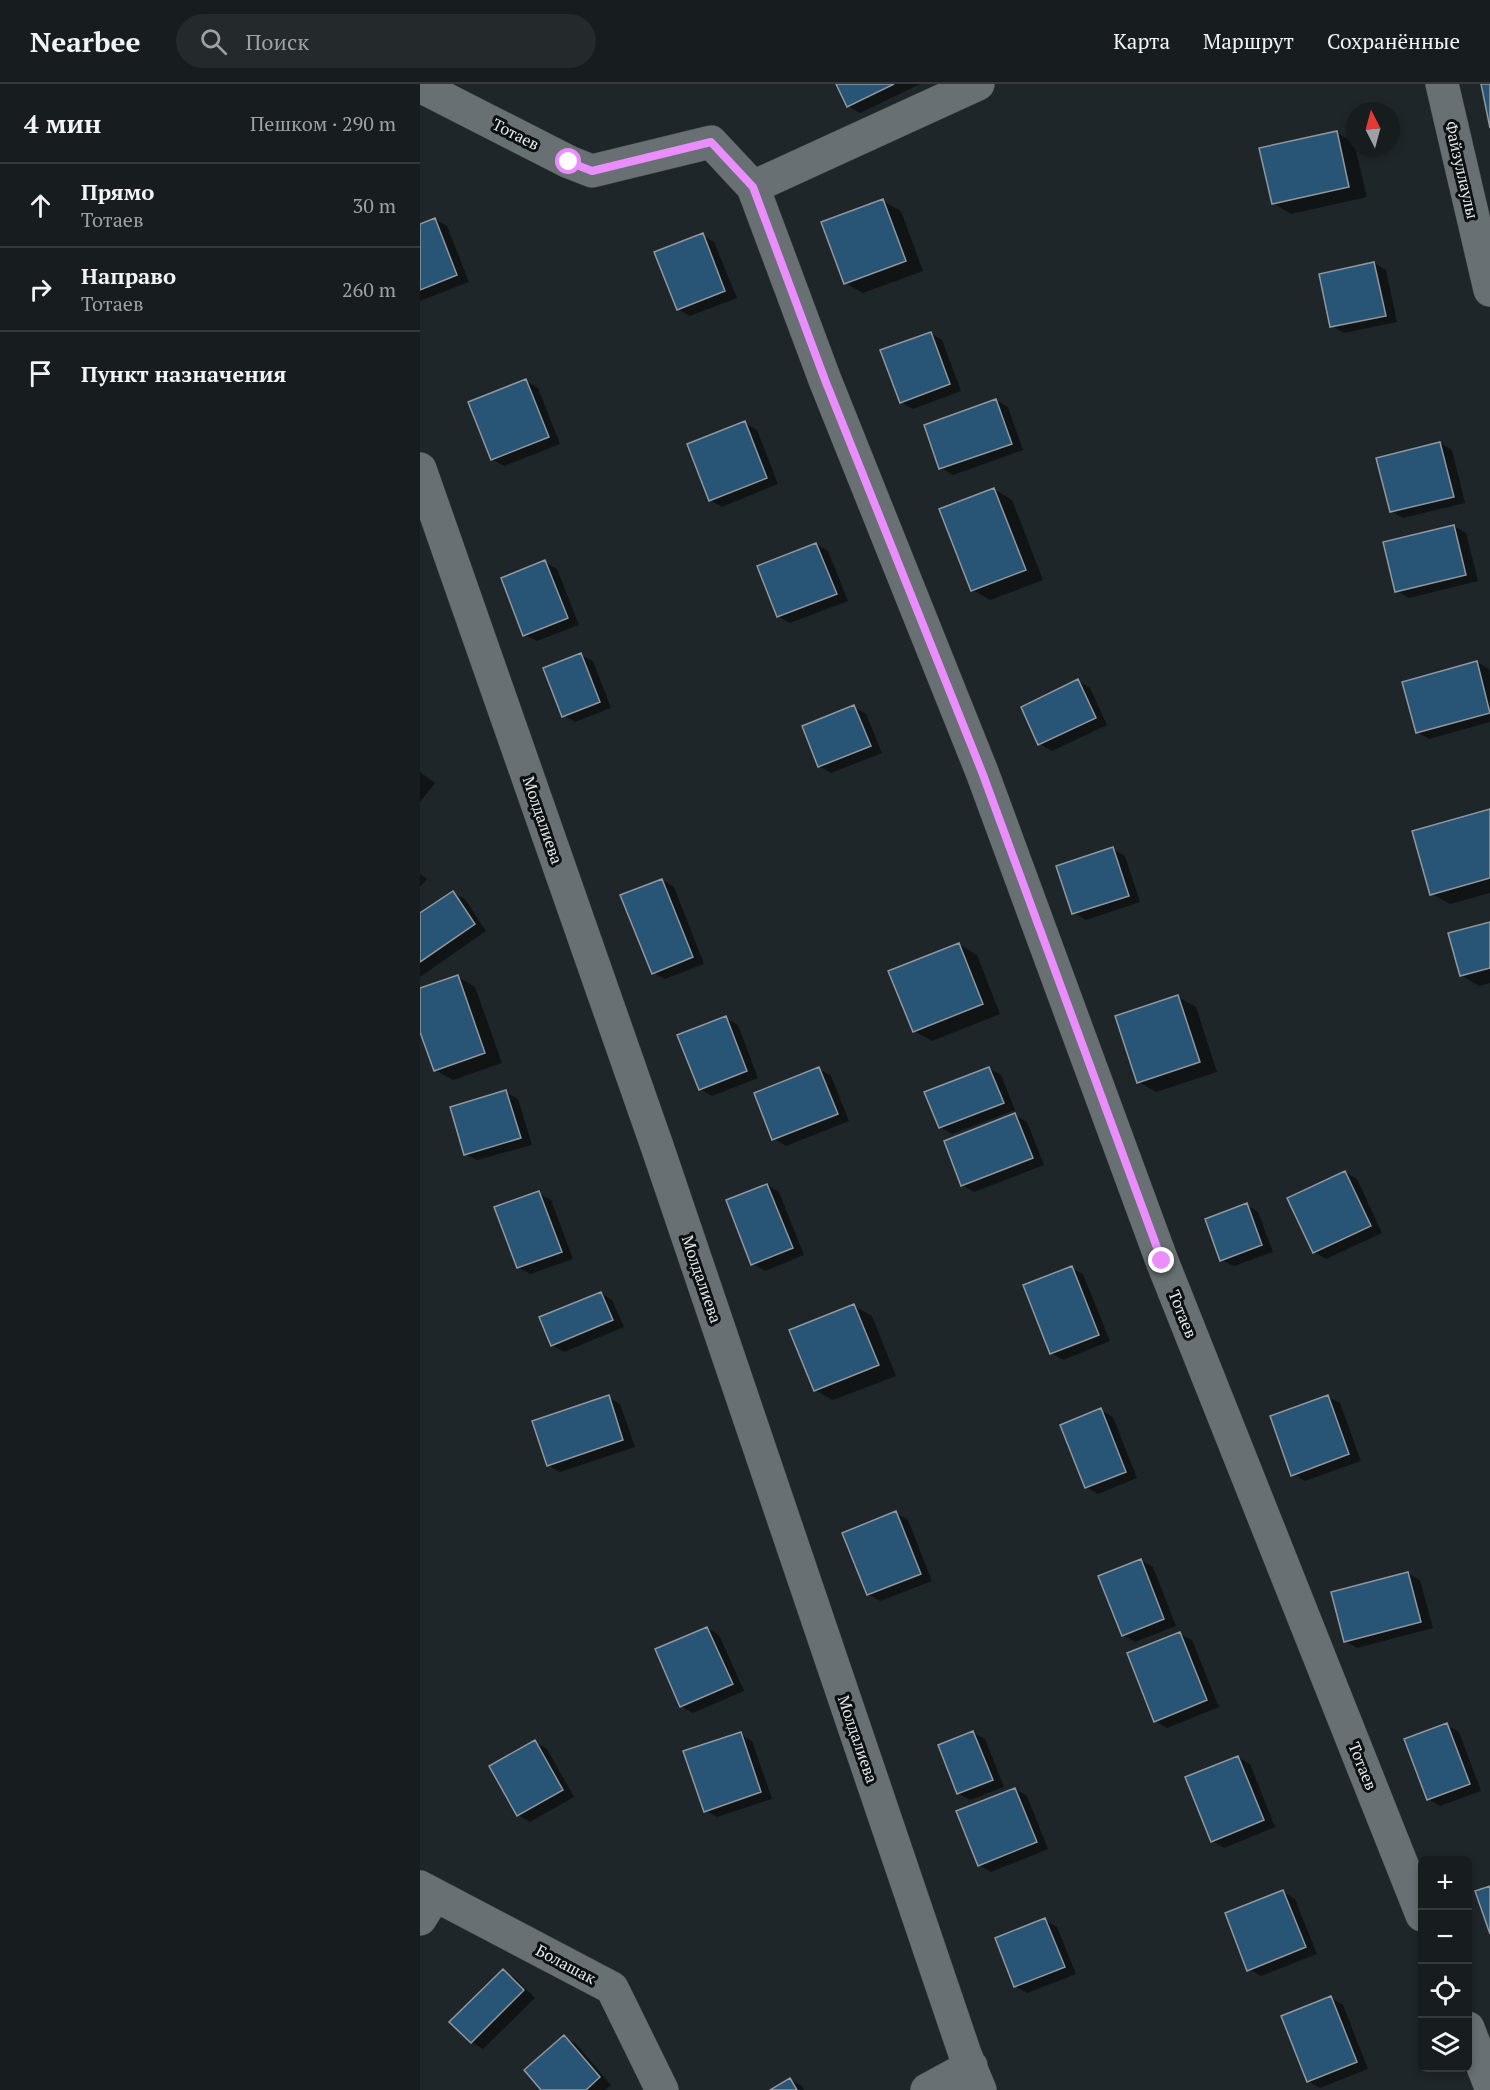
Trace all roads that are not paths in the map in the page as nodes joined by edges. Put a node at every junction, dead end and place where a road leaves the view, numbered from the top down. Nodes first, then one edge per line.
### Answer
1 (978, 84) edge
2 (1442, 84) edge
3 (420, 86) edge
4 (753, 187) junction
5 (1490, 290) edge
6 (420, 469) edge
7 (425, 1900) edge
8 (1420, 1910) edge
9 (1472, 2040) edge
10 (976, 2078) edge
11 (1490, 2085) edge
12 (662, 2090) edge
13 (927, 2090) edge

1 - 4 street
2 - 5 street, Файзуллаулы
3 - 4 street, Тотаев
4 - 8 street, Тотаев
6 - 10 street, Молдалиева
7 - 12 street, Болашак
9 - 11 street
10 - 13 street

